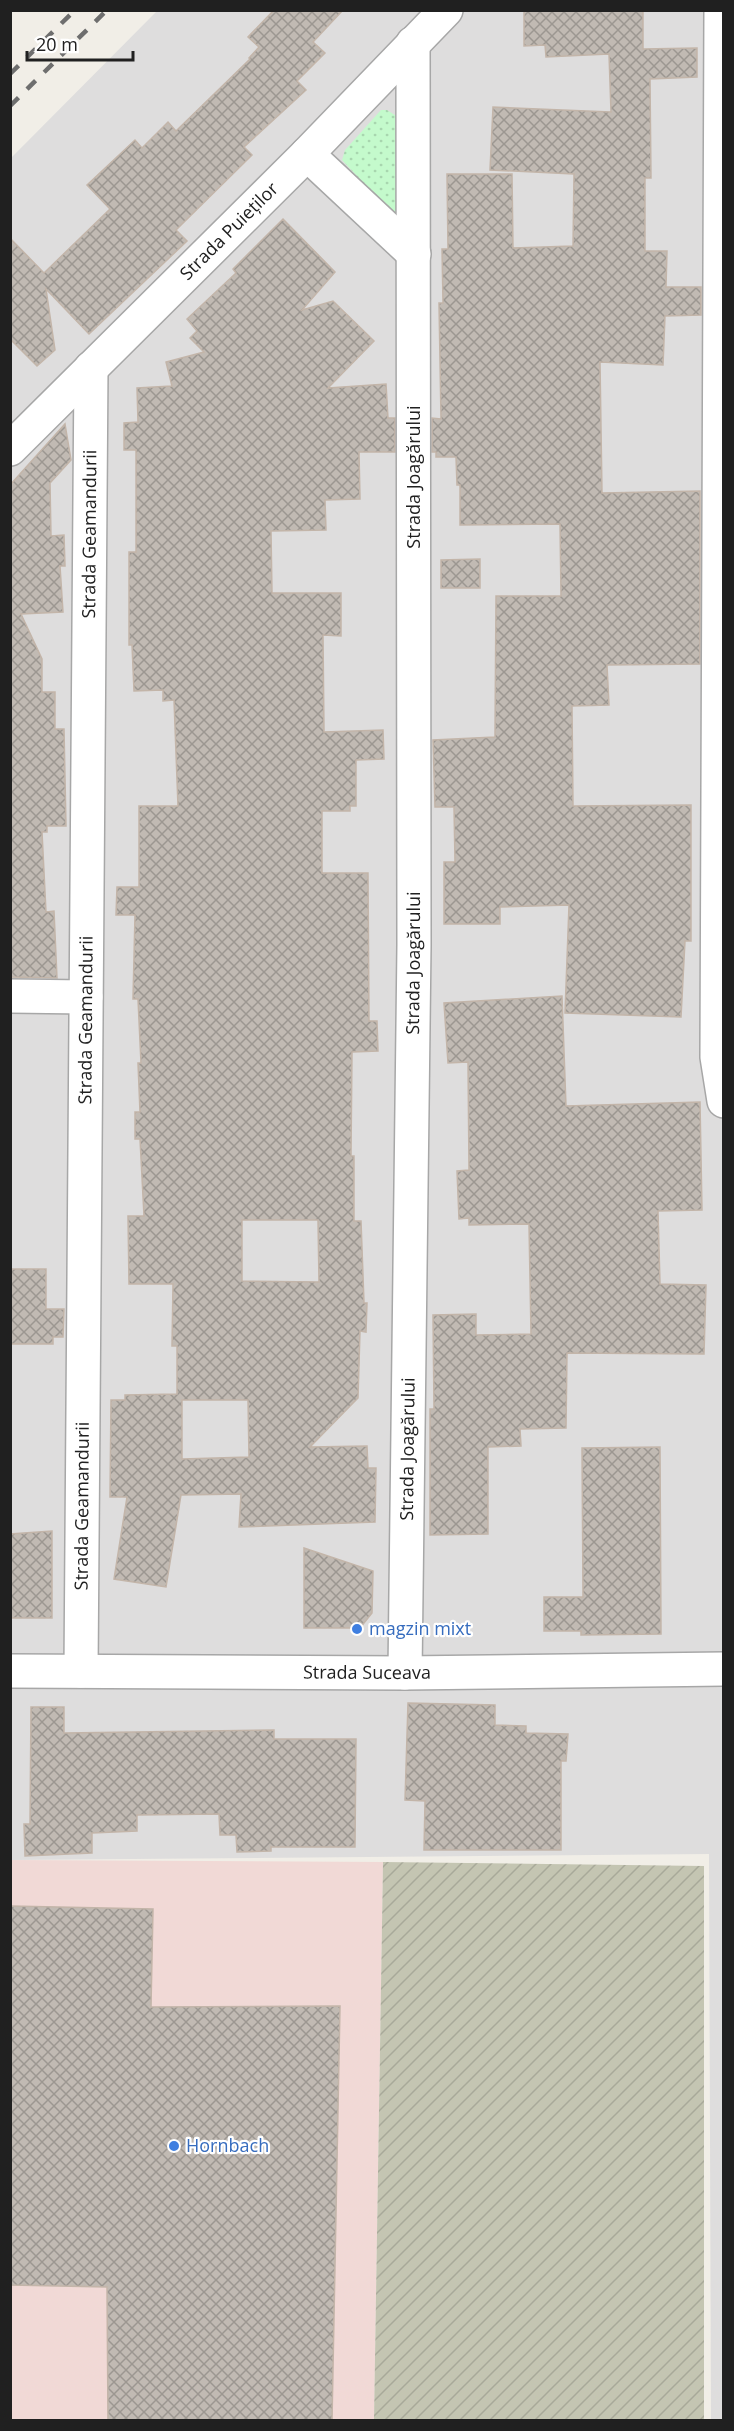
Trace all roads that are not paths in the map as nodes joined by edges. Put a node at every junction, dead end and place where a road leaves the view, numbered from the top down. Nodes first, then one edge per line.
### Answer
1 (446, 10) edge
2 (721, 10) edge
3 (413, 43) junction
4 (307, 154) junction
5 (414, 254) junction
6 (91, 369) junction
7 (10, 449) edge
8 (10, 996) edge
9 (86, 997) junction
10 (723, 1101) edge
11 (723, 1669) edge
12 (10, 1671) edge
13 (81, 1671) junction
14 (405, 1673) junction

1 - 3 street, Strada Puieților
2 - 10 street
3 - 4 street, Strada Puieților
3 - 5 street, Strada Joagărului
4 - 5 street
4 - 6 street, Strada Puieților
5 - 14 street, Strada Joagărului
6 - 7 street, Strada Puieților
6 - 9 street, Strada Geamandurii
8 - 9 street
9 - 13 street, Strada Geamandurii
11 - 14 street, Strada Suceava
12 - 13 street, Strada Suceava
13 - 14 street, Strada Suceava

